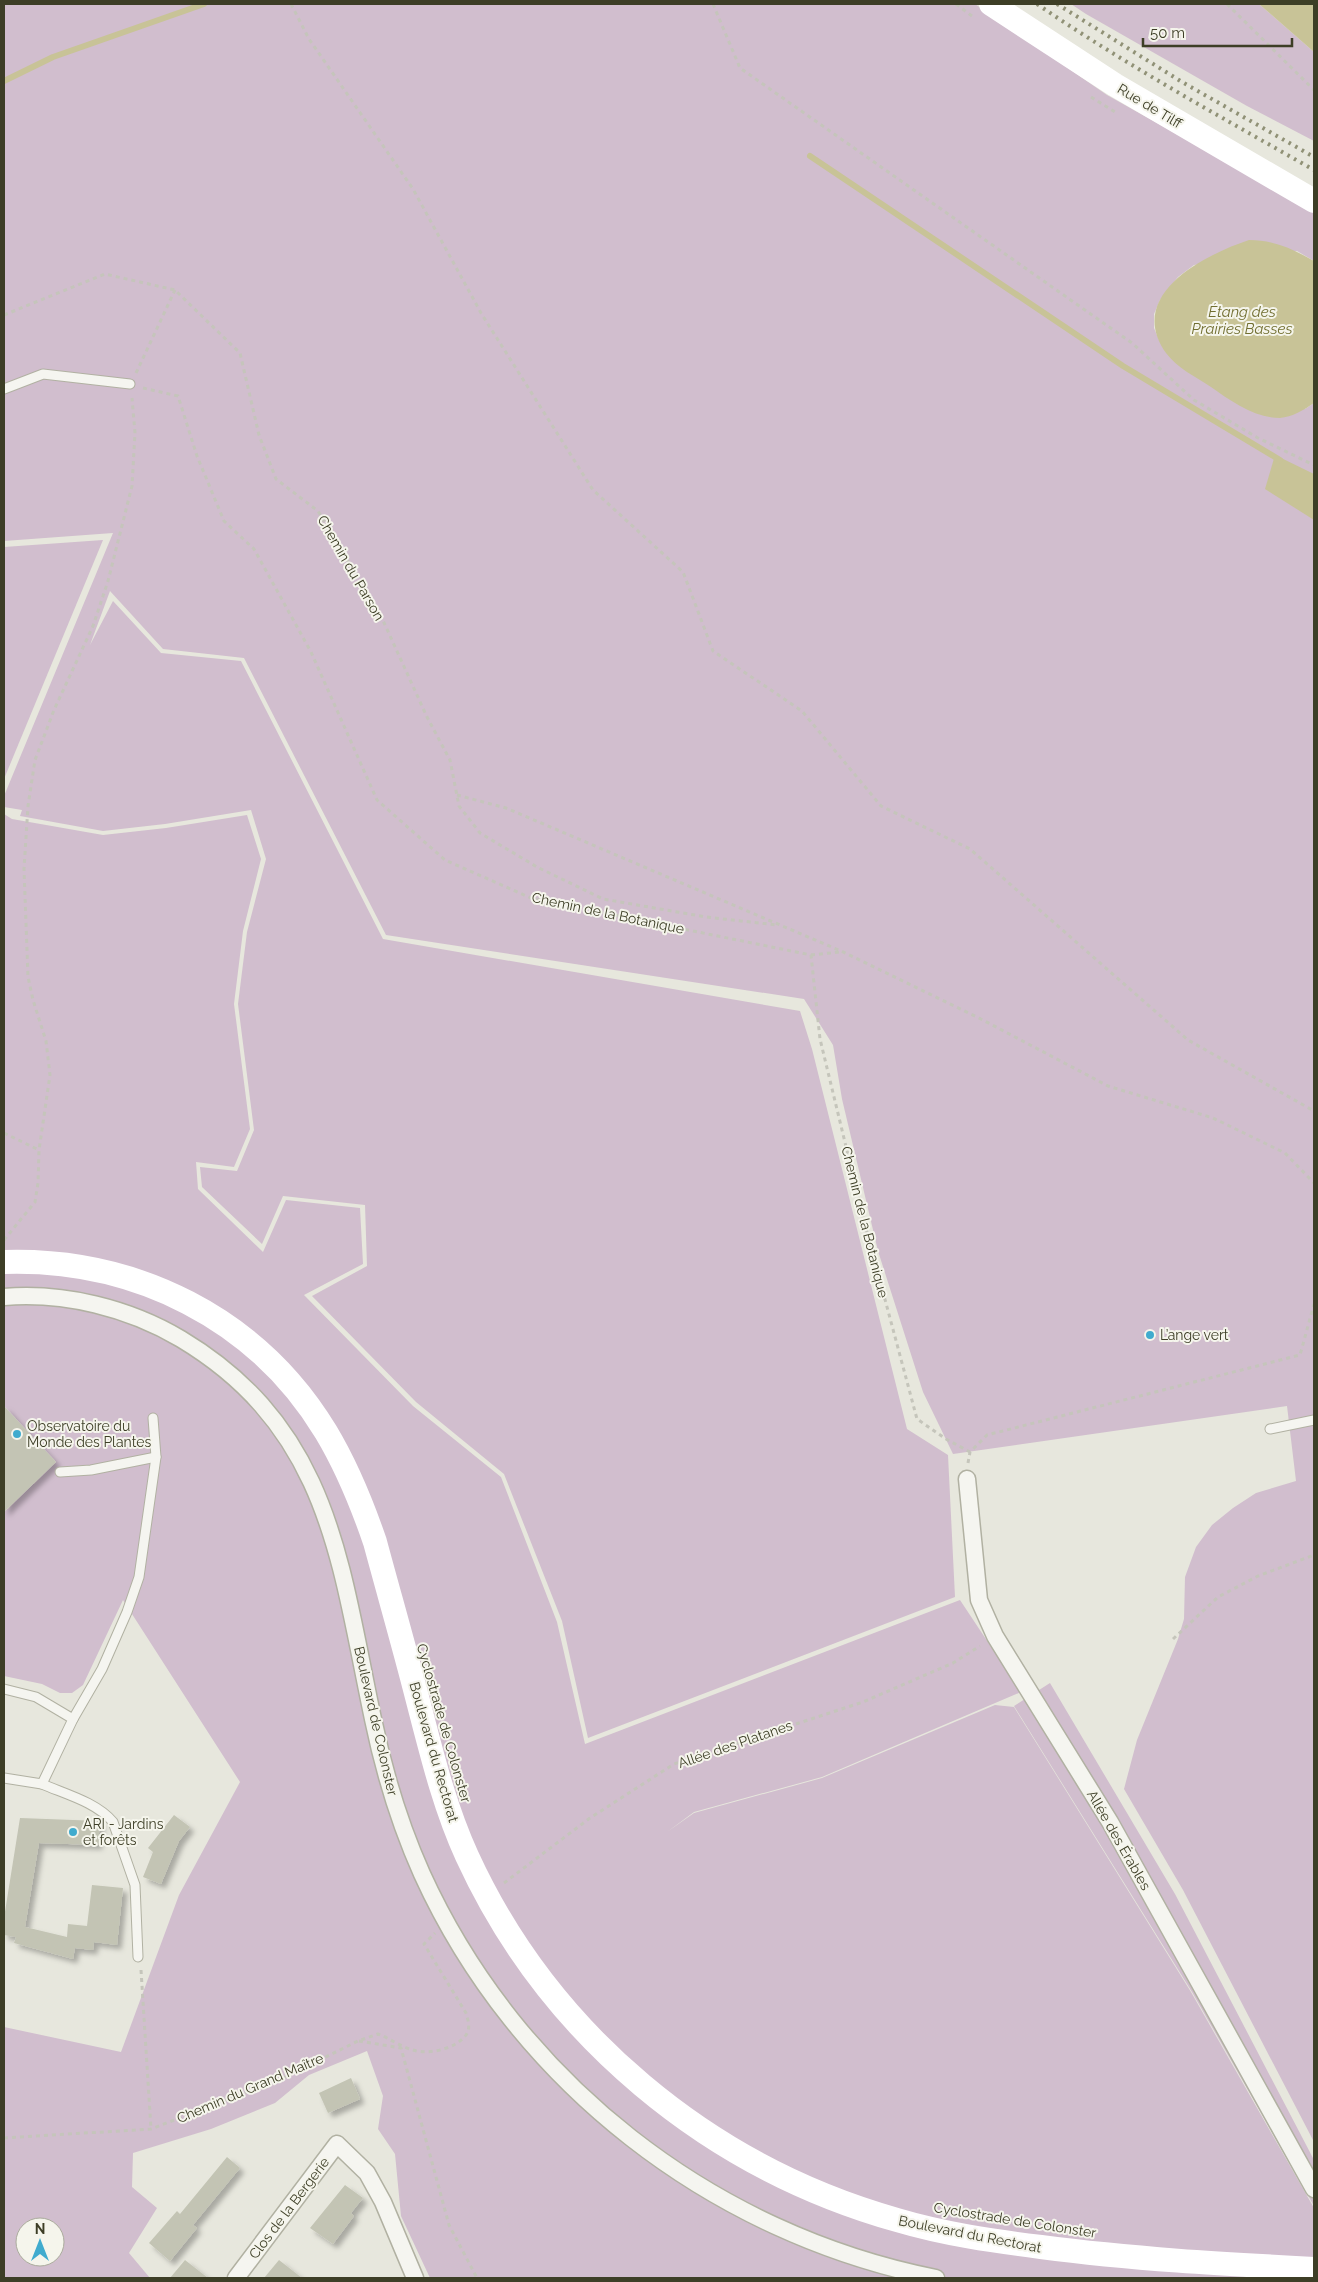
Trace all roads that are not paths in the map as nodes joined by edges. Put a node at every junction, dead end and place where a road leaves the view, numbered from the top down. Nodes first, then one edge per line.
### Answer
1 (991, 4) edge
2 (1314, 201) edge
3 (130, 384) road end
4 (4, 389) edge
5 (8, 1252) edge
6 (4, 1298) edge
7 (153, 1418) dead end
8 (1314, 1420) edge
9 (1270, 1429) dead end
10 (156, 1457) junction
11 (60, 1472) dead end
12 (967, 1478) road end
13 (4, 1689) edge
14 (73, 1719) junction
15 (4, 1778) edge
16 (42, 1784) junction
17 (138, 1957) road end
18 (1314, 2189) edge
19 (1314, 2269) edge
20 (236, 2278) edge
21 (415, 2278) edge
22 (936, 2278) edge

1 - 2 main road, Rue de Tilff
3 - 4 lane
5 - 19 main road, Boulevard du Rectorat
6 - 22 street, Boulevard de Colonster
7 - 10 lane
8 - 9 lane
10 - 11 lane
10 - 14 lane
12 - 18 street, Allée des Érables
13 - 14 lane
14 - 16 lane
15 - 16 lane
16 - 17 lane
20 - 21 street, Clos de la Bergerie

